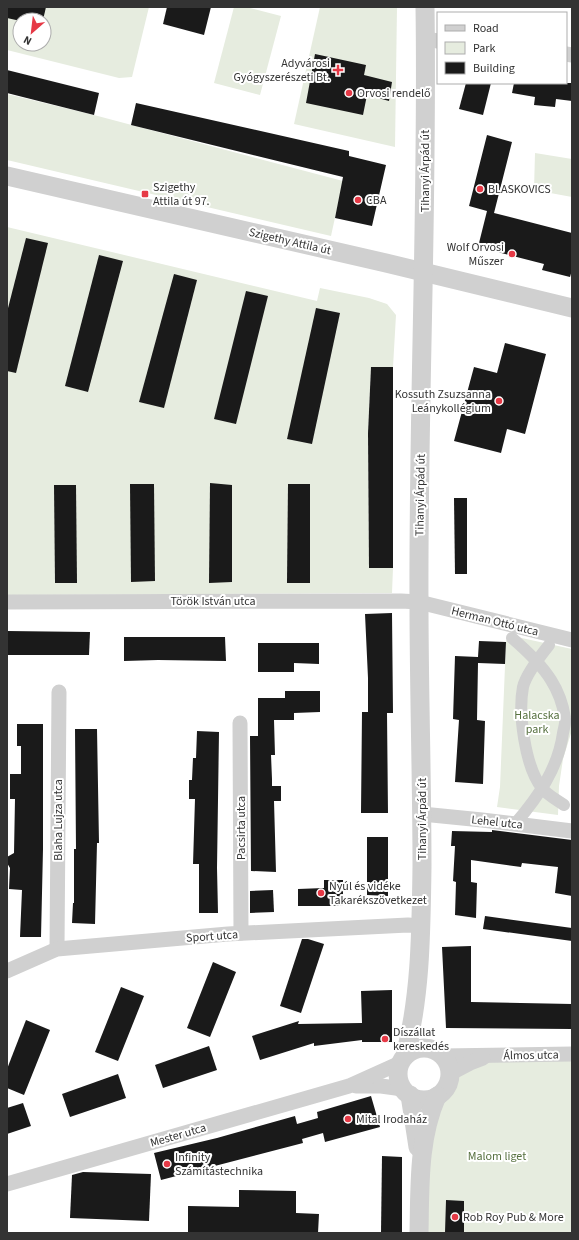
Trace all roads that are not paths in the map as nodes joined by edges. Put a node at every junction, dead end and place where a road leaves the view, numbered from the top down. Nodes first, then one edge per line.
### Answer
1 (425, 7) edge
2 (432, 40) edge
3 (7, 176) edge
4 (424, 273) junction
5 (572, 308) edge
6 (7, 602) edge
7 (419, 602) junction
8 (512, 638) dead end
9 (572, 640) edge
10 (549, 645) dead end
11 (536, 661) junction
12 (59, 692) dead end
13 (240, 723) dead end
14 (542, 788) junction
15 (564, 805) dead end
16 (422, 814) junction
17 (515, 824) junction
18 (572, 831) edge
19 (421, 926) junction
20 (241, 933) junction
21 (57, 949) junction
22 (7, 971) edge
23 (418, 983) junction
24 (435, 1052) junction
25 (572, 1054) edge
26 (489, 1055) junction
27 (403, 1059) junction
28 (449, 1074) junction
29 (349, 1086) junction
30 (406, 1092) junction
31 (437, 1096) junction
32 (421, 1172) junction
33 (7, 1184) edge
34 (419, 1233) edge

1 - 2 street, Tihanyi Árpád út
2 - 4 street, Tihanyi Árpád út
3 - 4 street, Szigethy Attila út
4 - 5 street, Szigethy Attila út
4 - 7 street, Tihanyi Árpád út
6 - 7 street, Török István utca
7 - 9 street, Herman Ottó utca
7 - 16 street, Tihanyi Árpád út
8 - 11 street
10 - 11 street
11 - 14 street
11 - 14 street
12 - 21 street, Blaha Lujza utca
13 - 20 street, Pacsirta utca
14 - 15 street
14 - 17 street
16 - 17 street, Lehel utca
16 - 19 street, Tihanyi Árpád út
17 - 18 street, Lehel utca
19 - 20 street, Sport utca
19 - 23 street, Tihanyi Árpád út
20 - 21 street, Sport utca
21 - 22 street, Sport utca
23 - 24 street, Tihanyi Árpád út
23 - 27 street, Tihanyi Árpád út
24 - 26 street, Álmos utca
24 - 27 street
24 - 28 street, Tihanyi Árpád út
25 - 26 street, Álmos utca
26 - 28 street, Álmos utca
27 - 29 street, Mester utca
27 - 30 street, Tihanyi Árpád út
28 - 31 street, Tihanyi Árpád út
29 - 30 street, Mester utca
29 - 33 street, Mester utca
30 - 31 street
30 - 32 street, Tihanyi Árpád út
31 - 32 street, Tihanyi Árpád út
32 - 34 street, Tihanyi Árpád út

